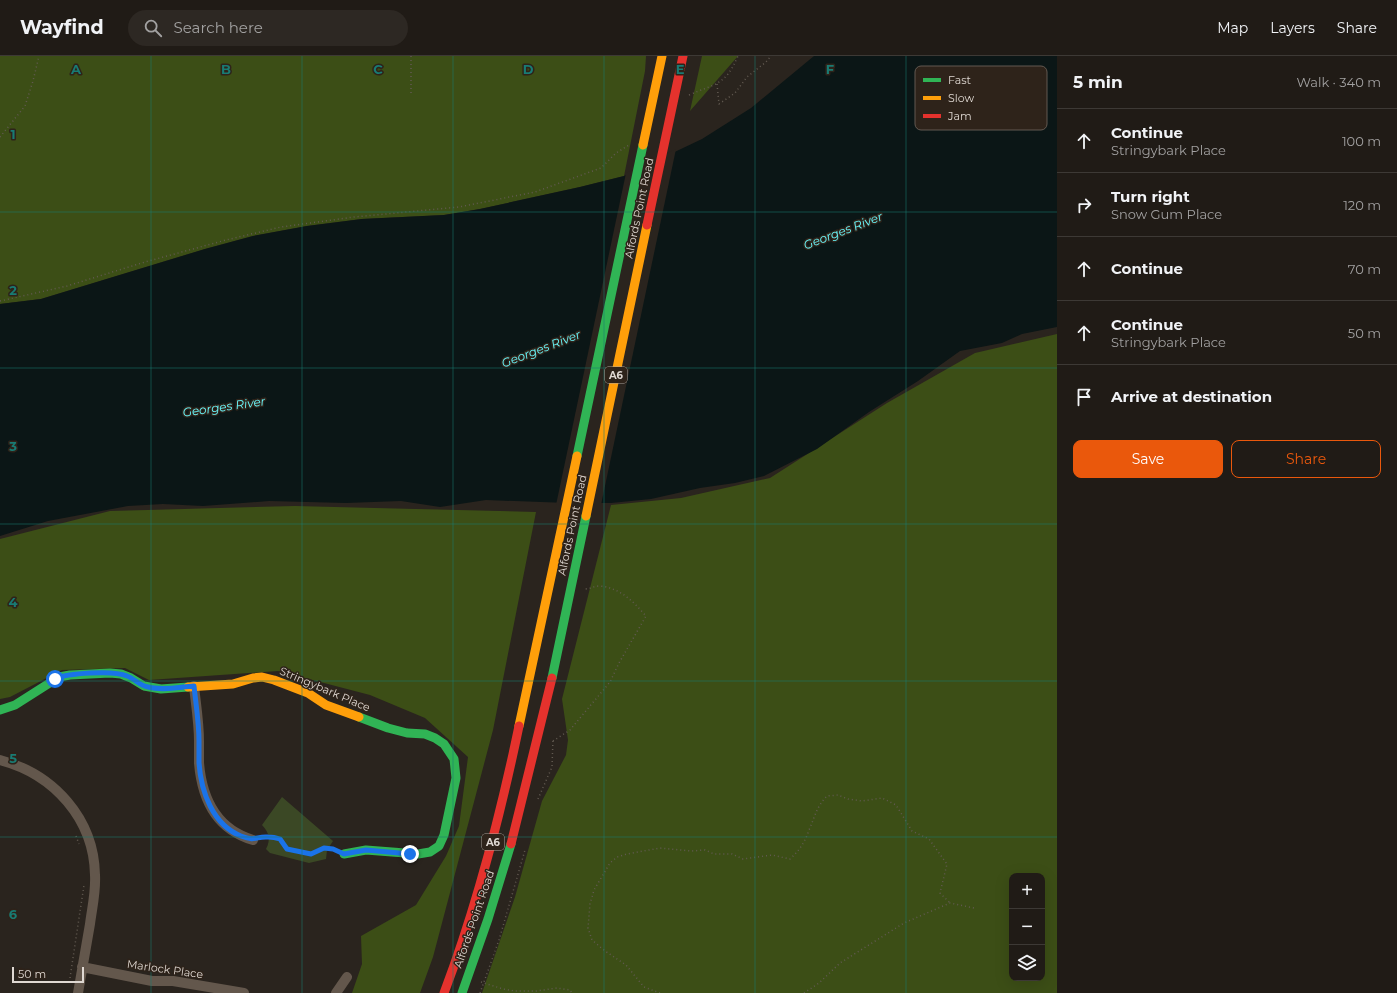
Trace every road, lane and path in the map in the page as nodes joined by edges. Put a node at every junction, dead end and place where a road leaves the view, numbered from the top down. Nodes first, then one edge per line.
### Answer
1 (39, 56) edge
2 (411, 56) edge
3 (662, 56) edge
4 (738, 56) edge
5 (771, 56) edge
6 (683, 57) edge
7 (717, 84) junction
8 (411, 93) dead end
9 (688, 101) dead end
10 (0, 137) edge
11 (629, 145) dead end
12 (0, 301) edge
13 (582, 589) dead end
14 (194, 686) junction
15 (0, 710) edge
16 (537, 739) junction
17 (0, 760) edge
18 (75, 833) dead end
19 (253, 840) joint
20 (80, 847) dead end
21 (525, 849) dead end
22 (344, 854) joint
23 (84, 880) dead end
24 (950, 903) junction
25 (974, 908) dead end
26 (82, 968) junction
27 (347, 977) dead end
28 (70, 979) dead end
29 (481, 982) dead end
30 (484, 982) junction
31 (78, 993) edge
32 (244, 993) edge
33 (336, 993) edge
34 (444, 993) edge
35 (462, 993) edge
36 (480, 993) edge
37 (572, 993) edge
38 (660, 993) edge
39 (804, 993) edge

1 - 10 path
2 - 8 path
3 - 34 main road, Alfords Point Road / A6
4 - 7 path
5 - 7 path
6 - 16 main road, Alfords Point Road / A6
7 - 9 path
11 - 12 path
13 - 16 path
14 - 15 main road, Stringybark Place
14 - 19 street
14 - 22 main road, Stringybark Place
16 - 35 main road, Alfords Point Road / A6
17 - 26 street
18 - 20 path
19 - 22 path
21 - 30 path
23 - 28 path
24 - 25 path
24 - 38 path
24 - 39 path
26 - 31 street
26 - 32 street, Marlock Place
27 - 33 street
29 - 30 path
30 - 36 path
30 - 37 path

